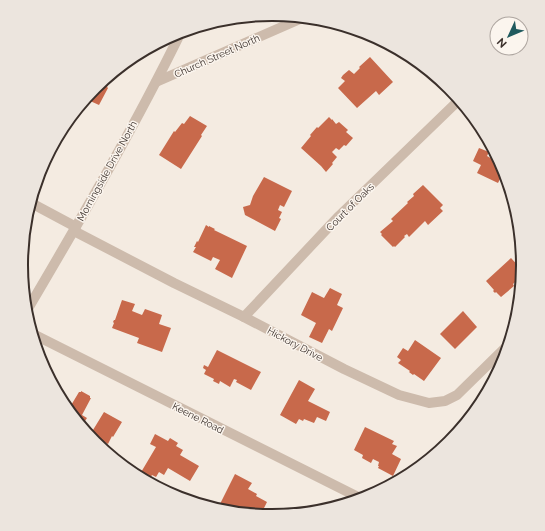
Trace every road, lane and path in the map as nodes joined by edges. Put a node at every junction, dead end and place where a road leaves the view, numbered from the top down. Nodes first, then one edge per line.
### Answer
1 (292, 22) edge
2 (176, 41) edge
3 (156, 82) junction
4 (455, 103) edge
5 (35, 205) edge
6 (75, 229) junction
7 (31, 303) edge
8 (244, 317) junction
9 (39, 337) edge
10 (501, 352) edge
11 (355, 495) edge

1 - 3 street, Church Street North
2 - 3 street, Morningside Drive North
3 - 6 street, Morningside Drive North
4 - 8 street, Court of Oaks
5 - 6 street, Hickory Drive
6 - 7 street, Morningside Drive North
6 - 8 street, Hickory Drive
8 - 10 street, Hickory Drive
9 - 11 street, Keene Road

